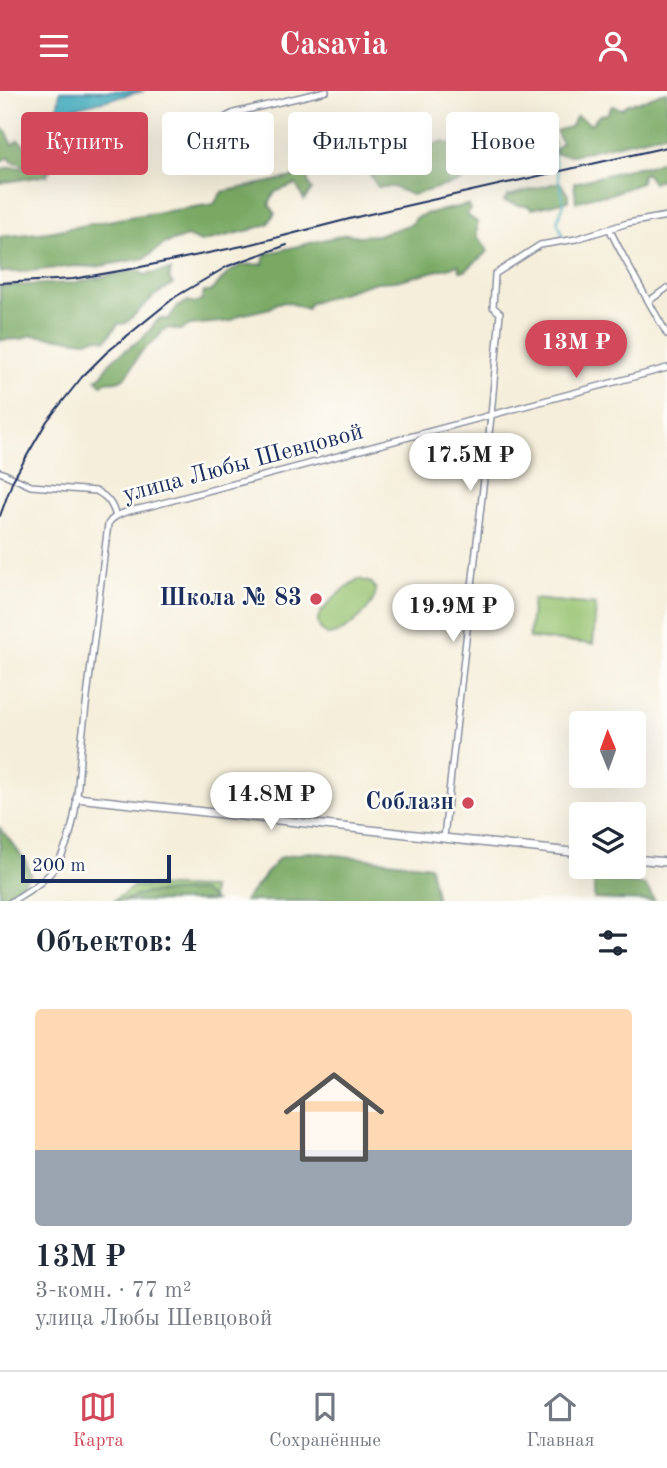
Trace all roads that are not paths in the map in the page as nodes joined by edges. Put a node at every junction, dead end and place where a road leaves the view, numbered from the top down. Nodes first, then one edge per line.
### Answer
1 (326, 91) edge
2 (238, 112) edge
3 (667, 216) edge
4 (610, 230) junction
5 (667, 288) edge
6 (649, 301) junction
7 (667, 334) edge
8 (667, 368) edge
9 (491, 416) junction
10 (0, 473) edge
11 (116, 516) junction
12 (77, 798) junction
13 (444, 837) junction
14 (569, 852) edge
15 (646, 860) edge
16 (667, 862) edge
17 (12, 901) edge

1 - 2 street
3 - 4 street
4 - 6 street
4 - 9 street
5 - 6 street
6 - 7 street
8 - 9 street, улица Любы Шевцовой
9 - 11 street, улица Любы Шевцовой
9 - 13 street
10 - 11 street, улица Любы Шевцовой
11 - 12 street
12 - 13 main road
12 - 17 street
13 - 14 main road
15 - 16 main road

